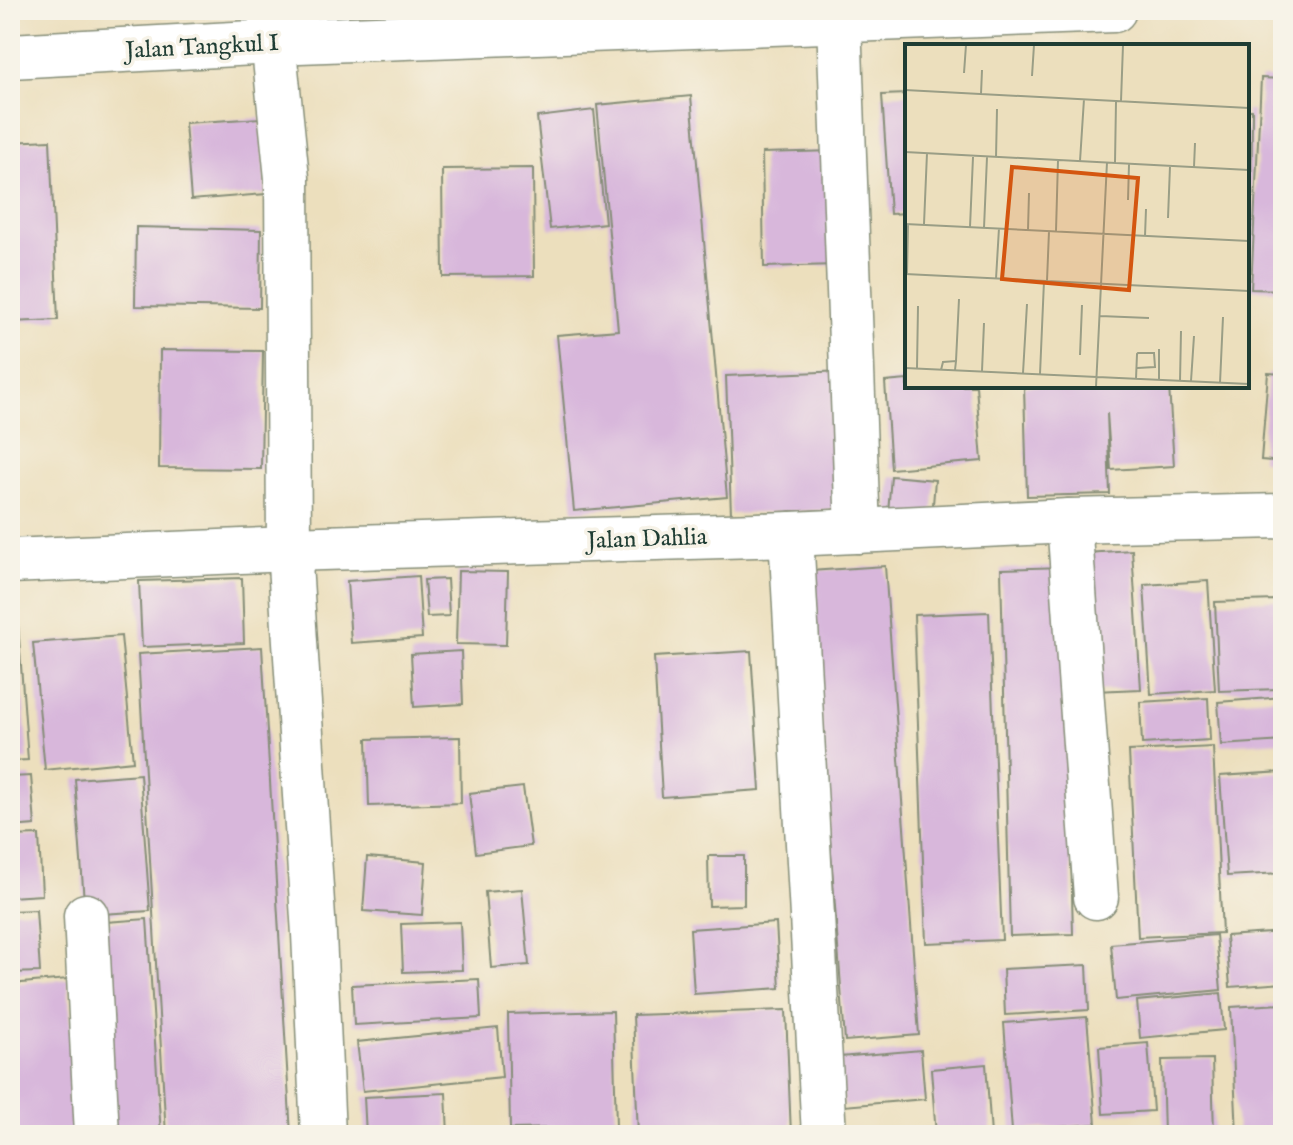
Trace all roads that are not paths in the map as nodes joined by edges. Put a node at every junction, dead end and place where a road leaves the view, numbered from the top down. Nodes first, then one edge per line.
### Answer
1 (1114, 10) edge
2 (854, 17) edge
3 (271, 26) edge
4 (10, 56) edge
5 (1283, 516) edge
6 (1069, 521) junction
7 (858, 531) junction
8 (791, 534) junction
9 (289, 549) junction
10 (10, 561) edge
11 (1096, 897) dead end
12 (86, 916) dead end
13 (97, 1135) edge
14 (323, 1135) edge
15 (824, 1135) edge

1 - 2 street, Jalan Tangkul I
2 - 3 street, Jalan Tangkul I
2 - 7 street
3 - 4 street, Jalan Tangkul I
3 - 9 street
5 - 6 street, Jalan Dahlia
6 - 7 street, Jalan Dahlia
6 - 11 street
7 - 8 street, Jalan Dahlia
8 - 9 street, Jalan Dahlia
8 - 15 street
9 - 10 street, Jalan Dahlia
9 - 14 street
12 - 13 street

